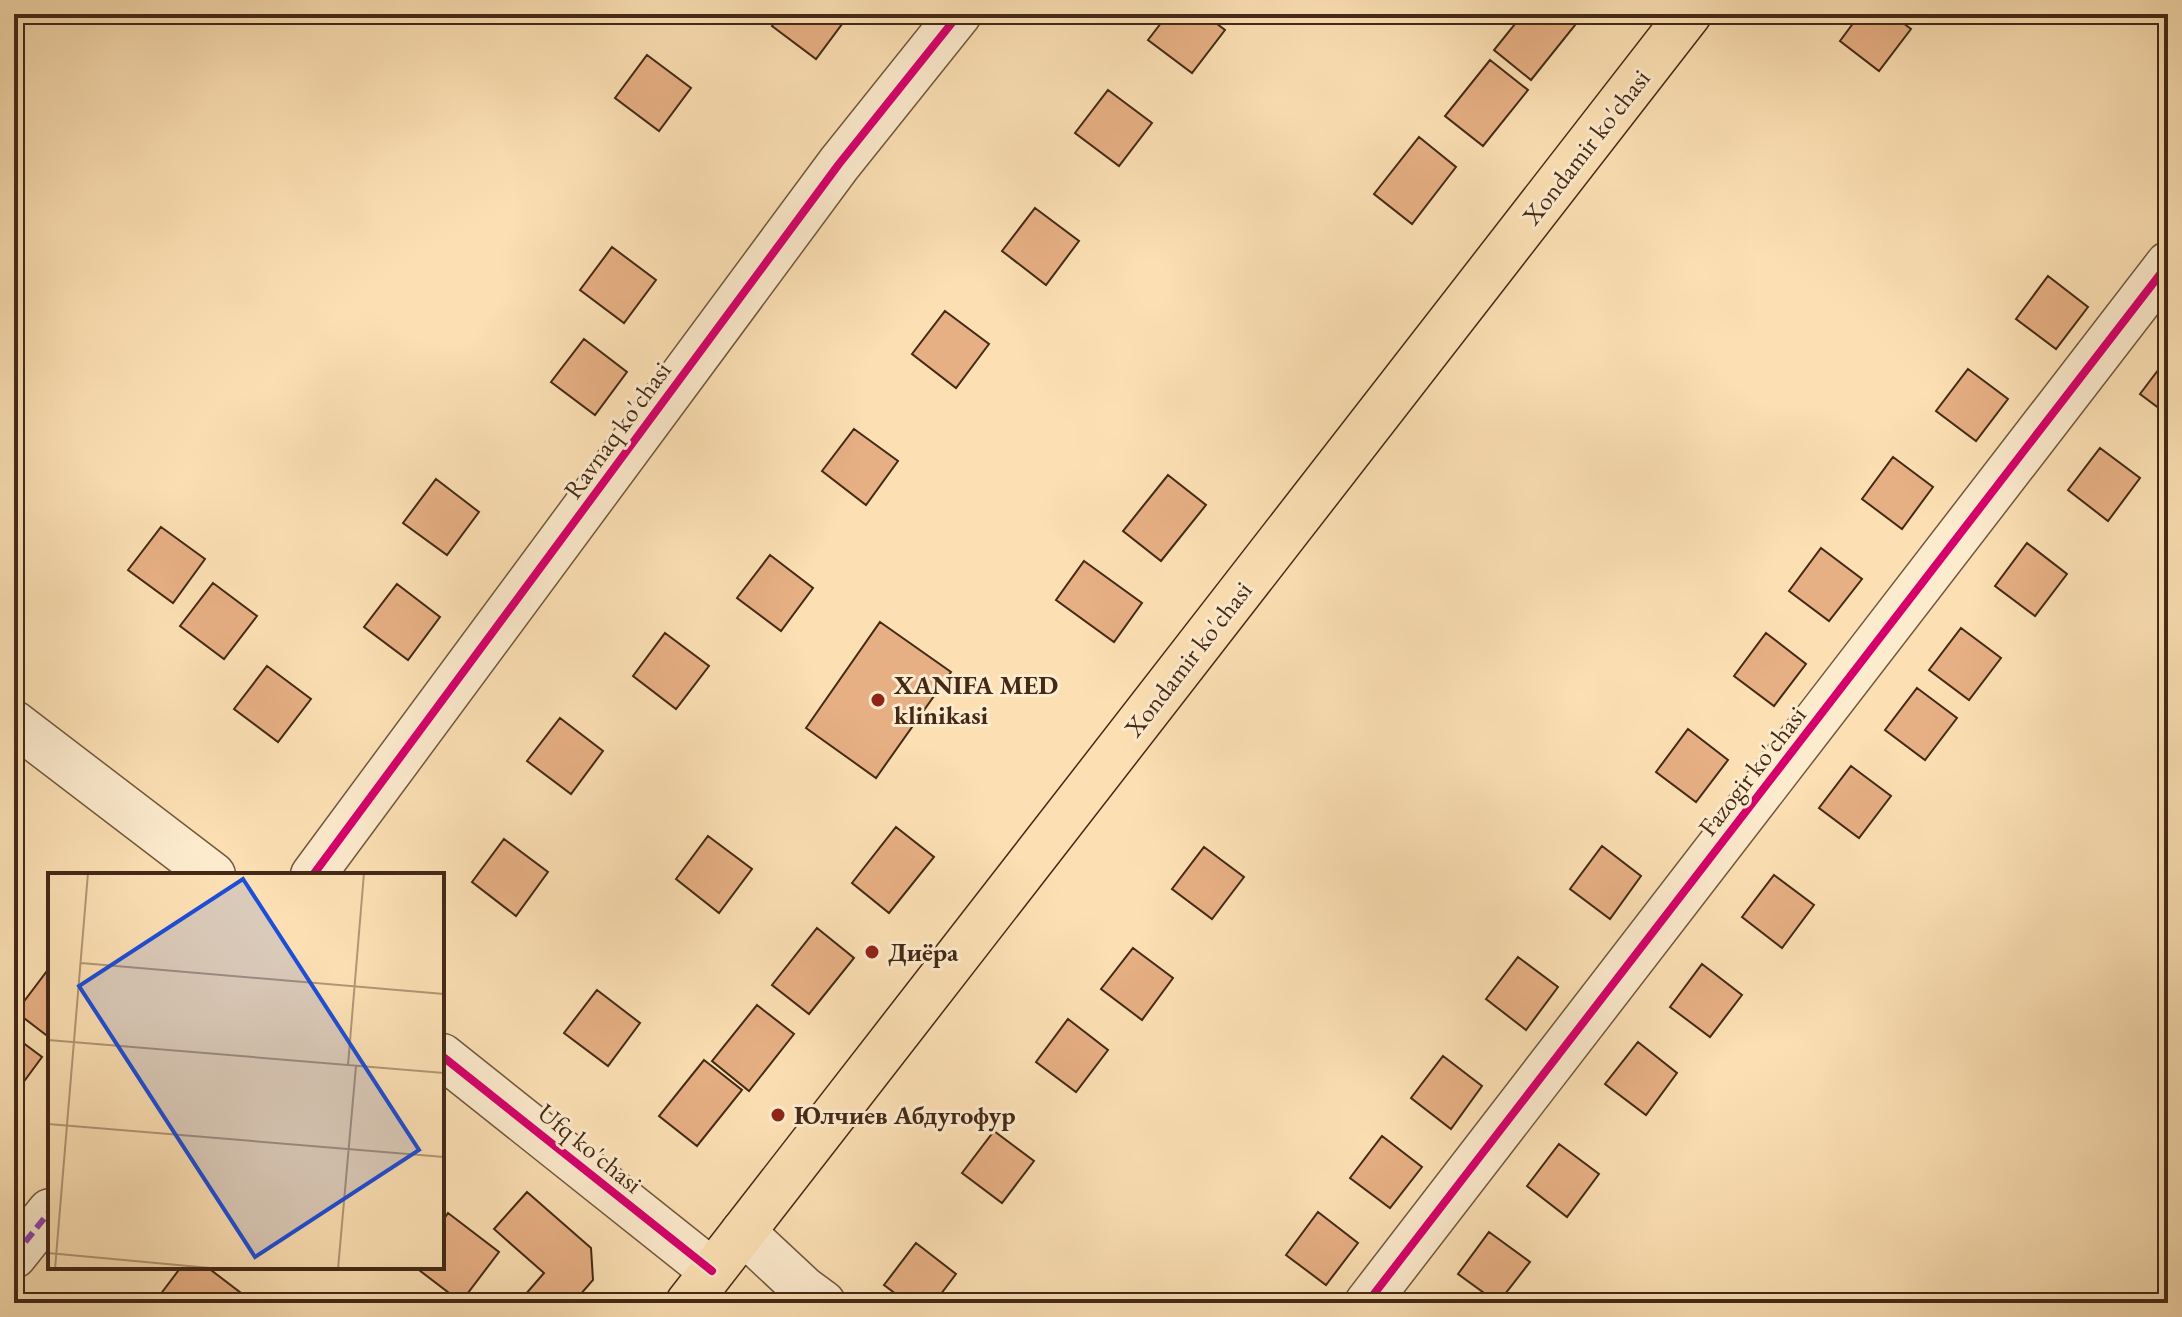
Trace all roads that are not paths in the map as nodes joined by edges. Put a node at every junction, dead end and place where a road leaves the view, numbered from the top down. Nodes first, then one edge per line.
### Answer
1 (959, 14) edge
2 (1689, 14) edge
3 (2168, 264) edge
4 (14, 723) edge
5 (210, 873) edge
6 (314, 873) edge
7 (444, 1058) edge
8 (48, 1214) edge
9 (743, 1232) junction
10 (14, 1256) edge
11 (700, 1287) edge
12 (823, 1303) edge
13 (1367, 1303) edge

1 - 6 street, Ravnaq ko'chasi
2 - 9 main road, Xondamir ko'chasi
3 - 13 street, Fazogir ko'chasi
4 - 5 street
7 - 11 street, Ufq ko'chasi
8 - 10 street
9 - 11 main road, Xondamir ko'chasi
9 - 12 street

